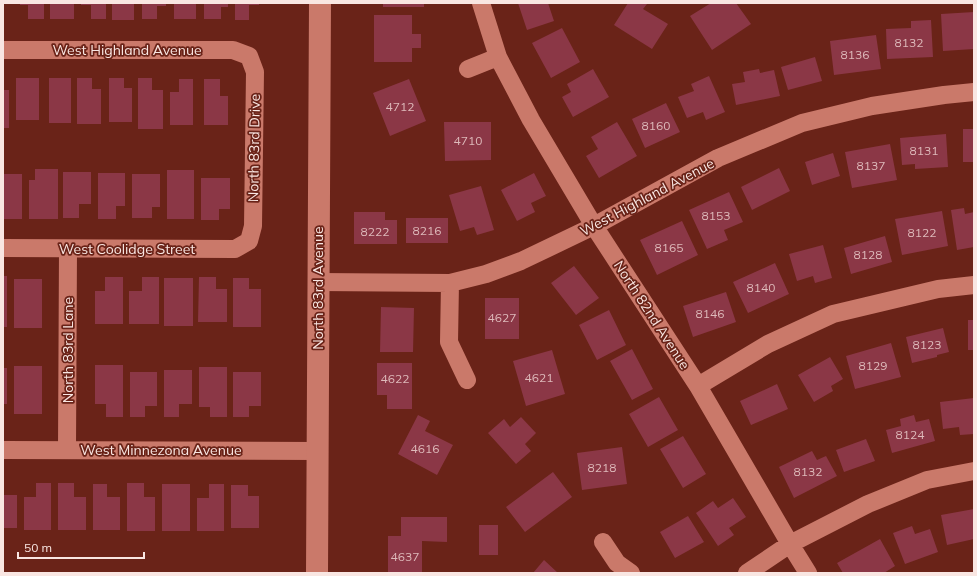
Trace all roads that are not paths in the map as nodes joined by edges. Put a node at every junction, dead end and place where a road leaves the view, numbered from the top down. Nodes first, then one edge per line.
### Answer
1 (320, 3) edge
2 (481, 3) edge
3 (3, 50) edge
4 (249, 56) joint
5 (498, 57) junction
6 (468, 69) dead end
7 (974, 92) edge
8 (594, 226) junction
9 (249, 241) joint
10 (3, 248) edge
11 (68, 249) junction
12 (318, 282) junction
13 (450, 283) junction
14 (974, 285) edge
15 (467, 380) dead end
16 (698, 386) junction
17 (3, 450) edge
18 (67, 450) junction
19 (318, 451) junction
20 (974, 471) edge
21 (603, 542) dead end
22 (790, 544) junction
23 (317, 573) edge
24 (631, 573) edge
25 (747, 573) edge
26 (808, 573) edge

1 - 12 main road, North 83rd Avenue
2 - 5 street, North 82nd Avenue
3 - 4 street, West Highland Avenue
4 - 9 street, North 83rd Drive
5 - 6 street
5 - 8 street, North 82nd Avenue
7 - 8 street, West Highland Avenue
8 - 13 street, West Highland Avenue
8 - 16 street, North 82nd Avenue
9 - 11 street, West Coolidge Street
10 - 11 street, West Coolidge Street
11 - 18 street, North 83rd Lane
12 - 13 street, West Highland Avenue
12 - 19 main road, North 83rd Avenue
13 - 15 street
14 - 16 street
16 - 22 street, North 82nd Avenue
17 - 18 street, West Minnezona Avenue
18 - 19 street, West Minnezona Avenue
19 - 23 main road, North 83rd Avenue
20 - 22 street
21 - 24 street
22 - 25 street
22 - 26 street, North 82nd Avenue

